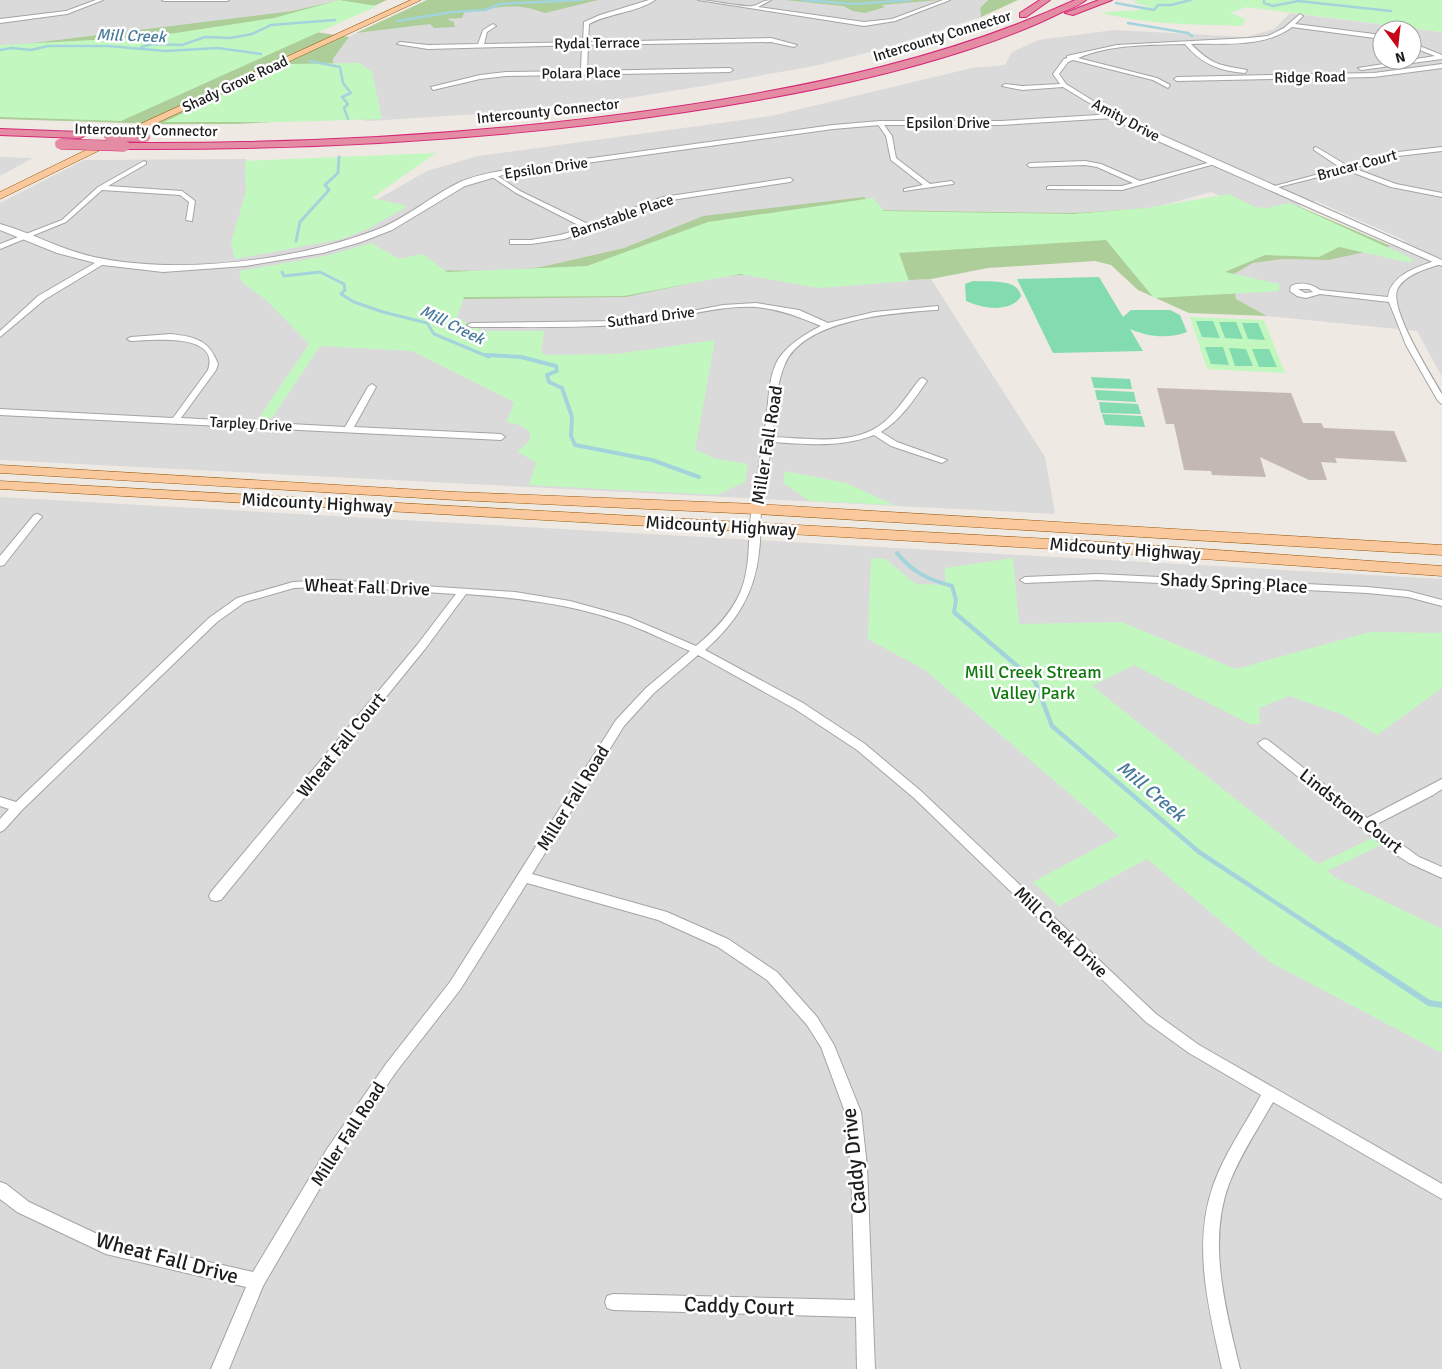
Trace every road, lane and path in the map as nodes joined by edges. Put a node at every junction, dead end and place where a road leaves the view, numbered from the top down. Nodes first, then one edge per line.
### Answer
1 (101, 0) edge
2 (164, 0) edge
3 (227, 0) edge
4 (397, 0) edge
5 (417, 0) edge
6 (653, 0) edge
7 (700, 0) edge
8 (769, 0) edge
9 (948, 0) edge
10 (1046, 0) edge
11 (1056, 0) edge
12 (1082, 0) edge
13 (1108, 0) edge
14 (752, 8) junction
15 (1023, 15) junction
16 (1300, 16) dead end
17 (1009, 20) dead end
18 (0, 21) edge
19 (1291, 25) junction
20 (493, 26) dead end
21 (1372, 36) edge
22 (990, 40) junction
23 (400, 44) dead end
24 (587, 44) junction
25 (1188, 44) junction
26 (794, 45) dead end
27 (481, 46) junction
28 (1422, 49) edge
29 (1069, 57) junction
30 (1442, 57) edge
31 (1442, 66) edge
32 (848, 68) dead end
33 (730, 70) dead end
34 (584, 72) junction
35 (1177, 79) dead end
36 (1064, 85) junction
37 (1004, 86) dead end
38 (1168, 86) dead end
39 (433, 88) dead end
40 (1114, 116) junction
41 (880, 124) junction
42 (0, 132) edge
43 (0, 142) edge
44 (60, 149) junction
45 (1316, 149) dead end
46 (1442, 149) edge
47 (1025, 158) dead end
48 (144, 163) dead end
49 (1215, 163) junction
50 (1030, 165) junction
51 (36, 167) dead end
52 (1349, 168) junction
53 (1037, 173) dead end
54 (493, 175) junction
55 (790, 180) dead end
56 (951, 182) dead end
57 (1138, 183) junction
58 (0, 185) edge
59 (928, 186) junction
60 (100, 188) junction
61 (1273, 188) junction
62 (906, 190) dead end
63 (1442, 195) edge
64 (0, 196) edge
65 (1057, 197) dead end
66 (190, 220) dead end
67 (0, 227) edge
68 (590, 228) junction
69 (26, 237) junction
70 (513, 242) dead end
71 (0, 247) edge
72 (103, 262) junction
73 (1441, 263) edge
74 (1318, 292) dead end
75 (1391, 300) junction
76 (934, 308) dead end
77 (471, 325) dead end
78 (827, 326) junction
79 (0, 335) edge
80 (131, 339) dead end
81 (923, 381) dead end
82 (372, 387) dead end
83 (1442, 401) edge
84 (0, 412) edge
85 (175, 421) junction
86 (348, 429) junction
87 (875, 432) junction
88 (501, 437) dead end
89 (767, 439) junction
90 (942, 460) dead end
91 (0, 469) edge
92 (0, 485) edge
93 (756, 509) junction
94 (37, 517) dead end
95 (756, 528) junction
96 (1105, 547) junction
97 (1442, 550) edge
98 (1442, 560) edge
99 (0, 562) edge
100 (1442, 571) edge
101 (1025, 580) dead end
102 (463, 591) junction
103 (1442, 603) edge
104 (697, 650) junction
105 (1264, 743) dead end
106 (1442, 783) edge
107 (0, 802) edge
108 (18, 807) junction
109 (1366, 824) junction
110 (0, 827) edge
111 (1442, 873) edge
112 (524, 876) junction
113 (216, 896) dead end
114 (1270, 1093) junction
115 (0, 1189) edge
116 (1442, 1192) edge
117 (257, 1281) junction
118 (613, 1302) dead end
119 (865, 1309) junction
120 (220, 1369) edge
121 (866, 1369) edge
122 (1231, 1369) edge

1 - 18 street
2 - 3 street
4 - 44 main road, Shady Grove Road
5 - 64 main road, Shady Grove Road
6 - 24 street
7 - 14 street
8 - 14 street
9 - 14 street
10 - 15 highway
11 - 15 highway, Intercounty Connector
12 - 22 highway, Intercounty Connector
13 - 22 highway
15 - 17 highway, Intercounty Connector
16 - 19 street
19 - 21 street
19 - 25 street
20 - 27 street
22 - 44 highway, Intercounty Connector, bridge
23 - 27 street, Rydal Terrace
24 - 26 street, Rydal Terrace
24 - 27 street, Rydal Terrace
24 - 34 street
25 - 29 street
25 - 30 street
28 - 30 street
29 - 36 street
29 - 38 street
31 - 35 street, Ridge Road
32 - 42 highway, Intercounty Connector, bridge
33 - 34 street, Polara Place
34 - 39 street, Polara Place
36 - 37 street
36 - 40 street, Amity Drive
40 - 41 street, Epsilon Drive
40 - 49 street, Amity Drive
41 - 54 street, Epsilon Drive
41 - 59 street
43 - 44 highway, Intercounty Connector
45 - 52 street
46 - 52 street, Brucar Court
47 - 50 street
48 - 60 street
49 - 57 street
49 - 61 street, Amity Drive
50 - 53 street
50 - 57 street
51 - 58 main road
52 - 61 street, Brucar Court
52 - 63 street
54 - 68 street
54 - 72 street, Epsilon Drive
55 - 68 street, Barnstable Place
56 - 59 street
57 - 65 street
59 - 62 street
60 - 66 street
60 - 69 street
61 - 73 street, Amity Drive
67 - 69 street, Epsilon Drive
68 - 70 street, Barnstable Place
69 - 71 street
69 - 72 street, Epsilon Drive
72 - 79 street
73 - 75 street
74 - 75 street
75 - 83 street
76 - 78 street, Miller Fall Road
77 - 78 street, Suthard Drive
78 - 89 street, Miller Fall Road
80 - 85 street
81 - 87 street
82 - 86 street
84 - 85 street, Tarpley Drive
85 - 86 street, Tarpley Drive
86 - 88 street, Tarpley Drive
87 - 89 street
87 - 90 street
89 - 93 street, Miller Fall Road
91 - 93 main road, Midcounty Highway
92 - 95 main road, Midcounty Highway
93 - 95 street, Miller Fall Road
93 - 97 main road, Midcounty Highway
94 - 99 street
95 - 96 main road, Midcounty Highway
95 - 104 street, Miller Fall Road
96 - 98 main road
96 - 100 main road, Midcounty Highway
101 - 103 street, Shady Spring Place
102 - 104 street, Wheat Fall Drive
102 - 108 street, Wheat Fall Drive
102 - 113 street, Wheat Fall Court
104 - 112 street, Miller Fall Road
104 - 114 street, Mill Creek Drive
105 - 109 street, Lindstrom Court
106 - 109 street
107 - 108 street
108 - 110 street, Wheat Fall Drive
109 - 111 street, Lindstrom Court
112 - 117 street, Miller Fall Road
112 - 119 street, Caddy Drive
114 - 116 street, Mill Creek Drive
114 - 122 street
115 - 117 street, Wheat Fall Drive
117 - 120 street, Miller Fall Road
118 - 119 street, Caddy Court
119 - 121 street, Caddy Drive

